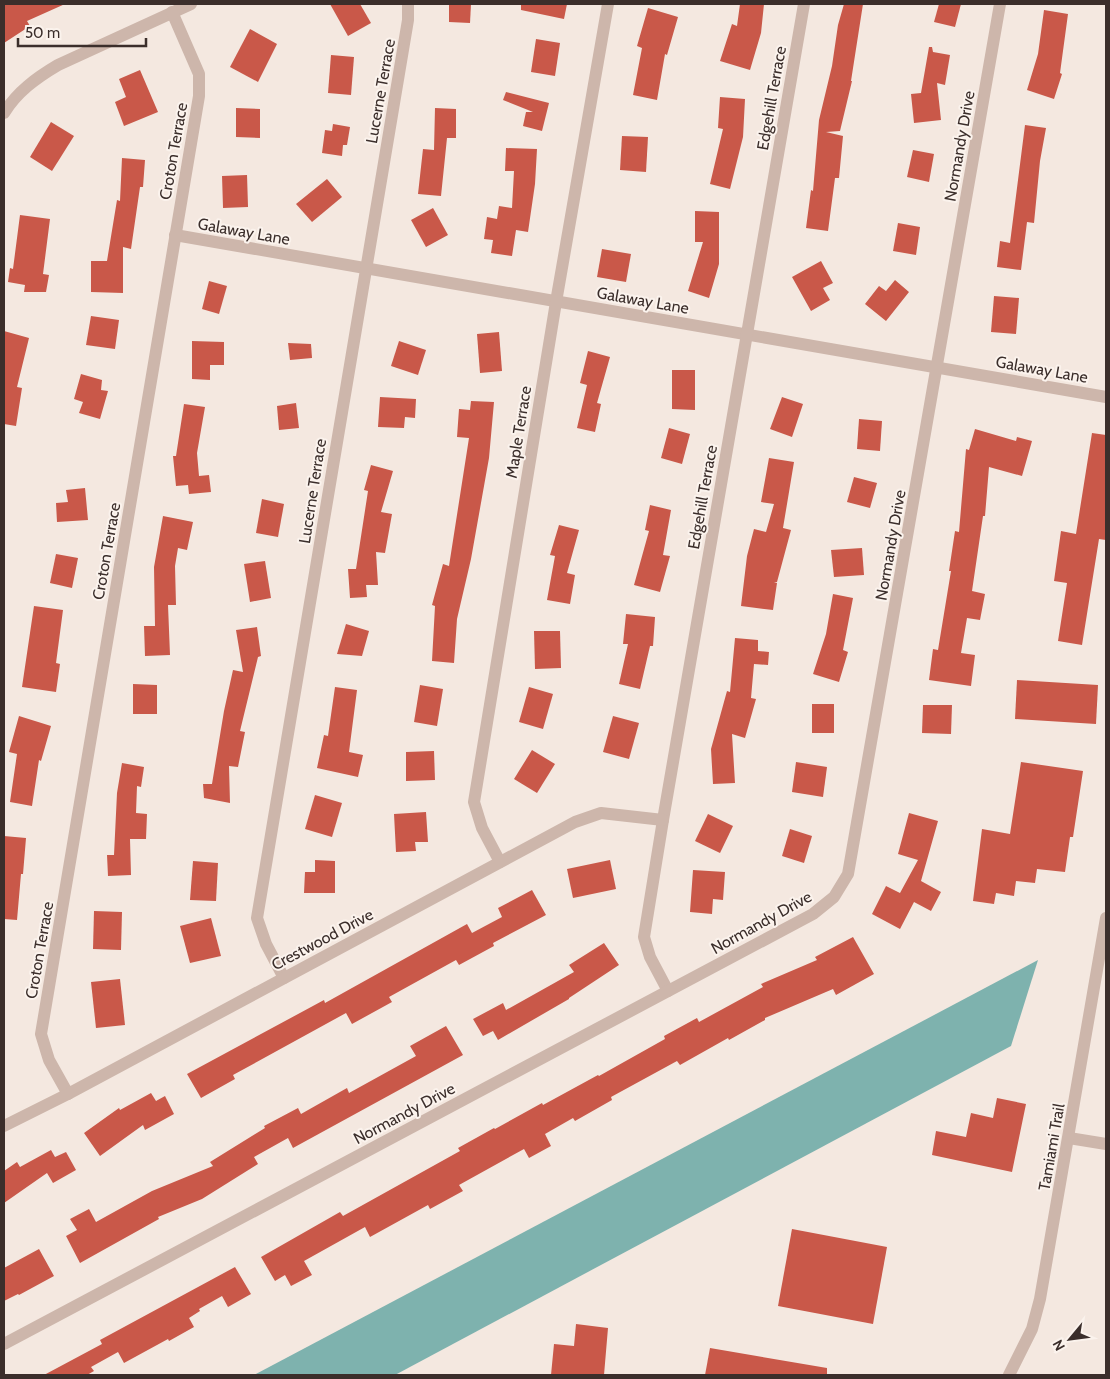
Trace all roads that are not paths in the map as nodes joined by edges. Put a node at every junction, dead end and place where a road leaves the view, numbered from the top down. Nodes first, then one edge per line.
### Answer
1 (191, 4) edge
2 (408, 4) edge
3 (608, 4) edge
4 (804, 4) edge
5 (1000, 4) edge
6 (172, 12) junction
7 (4, 113) edge
8 (175, 236) junction
9 (366, 269) junction
10 (556, 302) junction
11 (747, 334) junction
12 (937, 367) junction
13 (1106, 397) edge
14 (663, 820) junction
15 (500, 862) junction
16 (1106, 918) edge
17 (284, 978) junction
18 (668, 991) junction
19 (68, 1094) junction
20 (4, 1126) edge
21 (1069, 1138) junction
22 (1106, 1144) edge
23 (4, 1344) edge
24 (1009, 1375) edge

1 - 6 street
2 - 9 street, Lucerne Terrace
3 - 10 street, Maple Terrace
4 - 11 street, Edgehill Terrace
5 - 12 street, Normandy Drive
6 - 7 street
6 - 8 street, Croton Terrace
8 - 9 street, Galaway Lane
8 - 19 street, Croton Terrace
9 - 10 street, Galaway Lane
9 - 17 street, Lucerne Terrace
10 - 11 street, Galaway Lane
10 - 15 street, Maple Terrace
11 - 12 street, Galaway Lane
11 - 14 street, Edgehill Terrace
12 - 13 street, Galaway Lane
12 - 18 street, Normandy Drive
14 - 15 street, Crestwood Drive
14 - 18 street, Edgehill Terrace
15 - 17 street, Crestwood Drive
16 - 21 street, Tamiami Trail
17 - 19 street, Crestwood Drive
18 - 23 street, Normandy Drive
19 - 20 street, Crestwood Drive
21 - 22 street
21 - 24 street, Tamiami Trail

